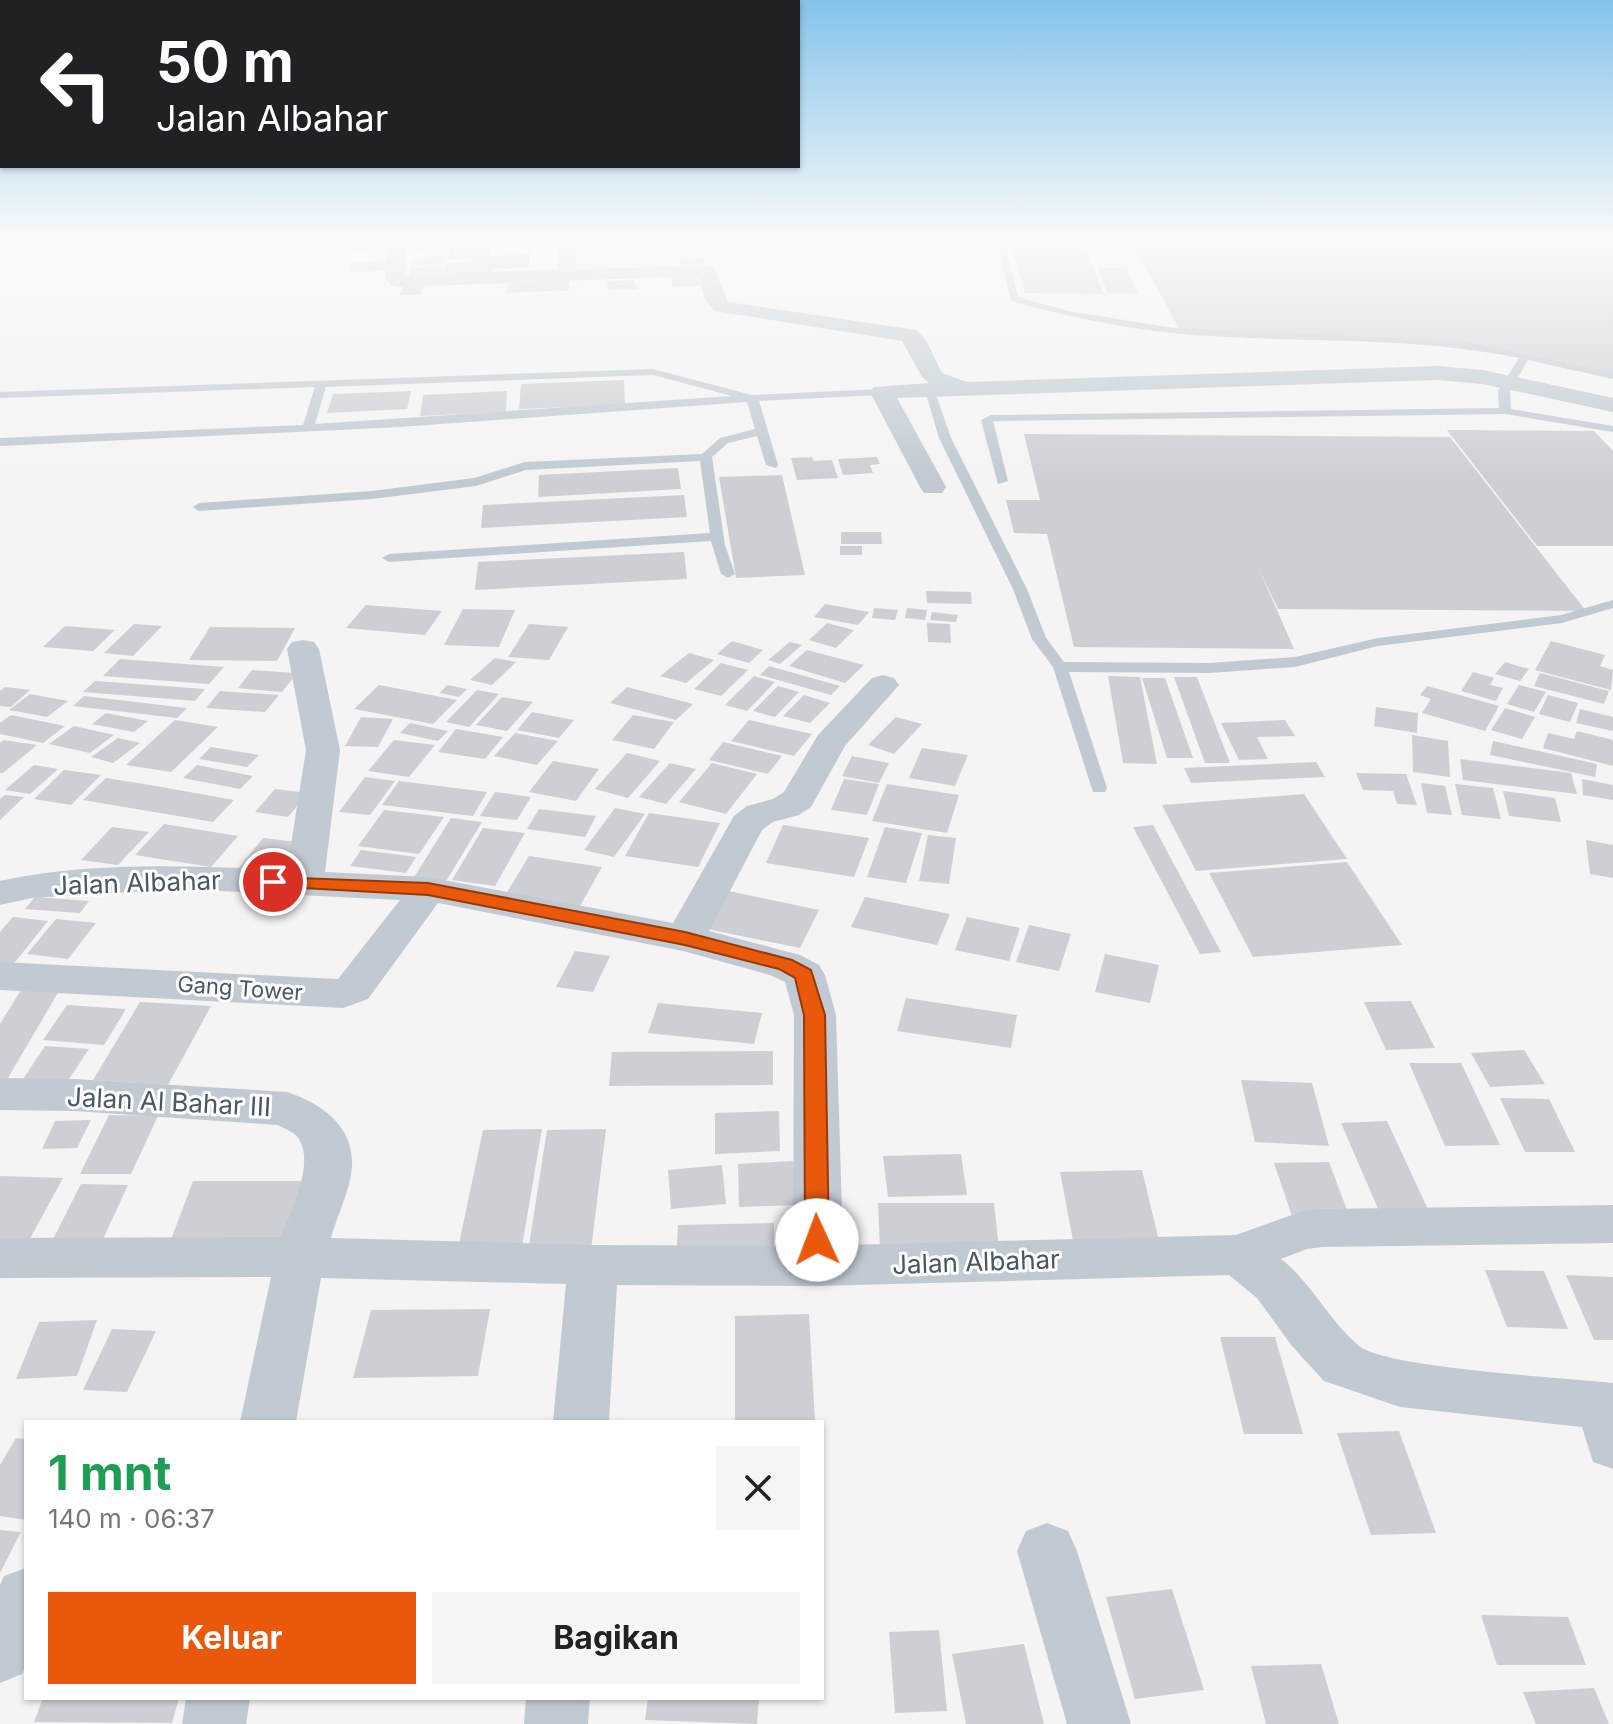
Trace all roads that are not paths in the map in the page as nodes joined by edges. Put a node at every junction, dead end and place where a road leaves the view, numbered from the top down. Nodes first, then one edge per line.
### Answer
1 (801, 318) edge
2 (1091, 318) edge
3 (1522, 360) junction
4 (1613, 376) edge
5 (1511, 378) junction
6 (322, 383) junction
7 (961, 388) junction
8 (658, 389) junction
9 (928, 389) junction
10 (882, 392) junction
11 (0, 395) edge
12 (752, 398) junction
13 (1613, 405) edge
14 (1505, 411) junction
15 (308, 428) junction
16 (1613, 429) edge
17 (762, 432) junction
18 (0, 442) edge
19 (706, 457) junction
20 (772, 465) dead end
21 (1002, 481) dead end
22 (933, 487) dead end
23 (199, 507) dead end
24 (717, 537) junction
25 (389, 558) dead end
26 (728, 574) dead end
27 (1613, 604) edge
28 (303, 649) dead end
29 (1060, 667) junction
30 (883, 685) dead end
31 (1099, 788) dead end
32 (304, 884) junction
33 (428, 889) junction
34 (0, 893) edge
35 (685, 938) junction
36 (0, 976) edge
37 (0, 1094) edge
38 (1613, 1224) edge
39 (1239, 1255) junction
40 (300, 1257) junction
41 (0, 1258) edge
42 (593, 1265) junction
43 (818, 1266) junction
44 (1610, 1419) edge
45 (268, 1420) edge
46 (581, 1420) edge
47 (1047, 1551) dead end
48 (24, 1601) edge
49 (0, 1652) edge
50 (218, 1700) edge
51 (558, 1700) edge
52 (214, 1724) edge
53 (556, 1724) edge
54 (1099, 1724) edge

1 - 7 street
2 - 3 lane
3 - 4 lane
3 - 5 lane
5 - 7 street
5 - 13 street
5 - 14 lane
6 - 8 lane
6 - 11 lane
6 - 15 lane
7 - 9 street
8 - 12 lane
8 - 12 lane
8 - 15 lane
9 - 10 street
9 - 29 lane
10 - 12 lane
10 - 22 street
12 - 17 lane
14 - 16 lane
14 - 21 lane
15 - 18 lane
17 - 19 lane
17 - 20 lane
19 - 23 lane
19 - 24 lane
24 - 25 lane
24 - 26 lane
27 - 29 lane
28 - 32 street
29 - 31 lane
30 - 35 street
32 - 33 street, Jalan Albahar
32 - 34 street, Jalan Albahar
33 - 35 street, Jalan Albahar
33 - 36 street, Gang Tower
35 - 43 street, Jalan Albahar
37 - 40 street, Jalan Al Bahar III
38 - 39 street, Jalan Albahar
39 - 43 street, Jalan Albahar
39 - 44 street
40 - 41 street
40 - 42 street
40 - 45 street, Jalan Al Bahar III
42 - 43 street
42 - 46 street
47 - 54 street
48 - 49 street
50 - 52 street
51 - 53 street

